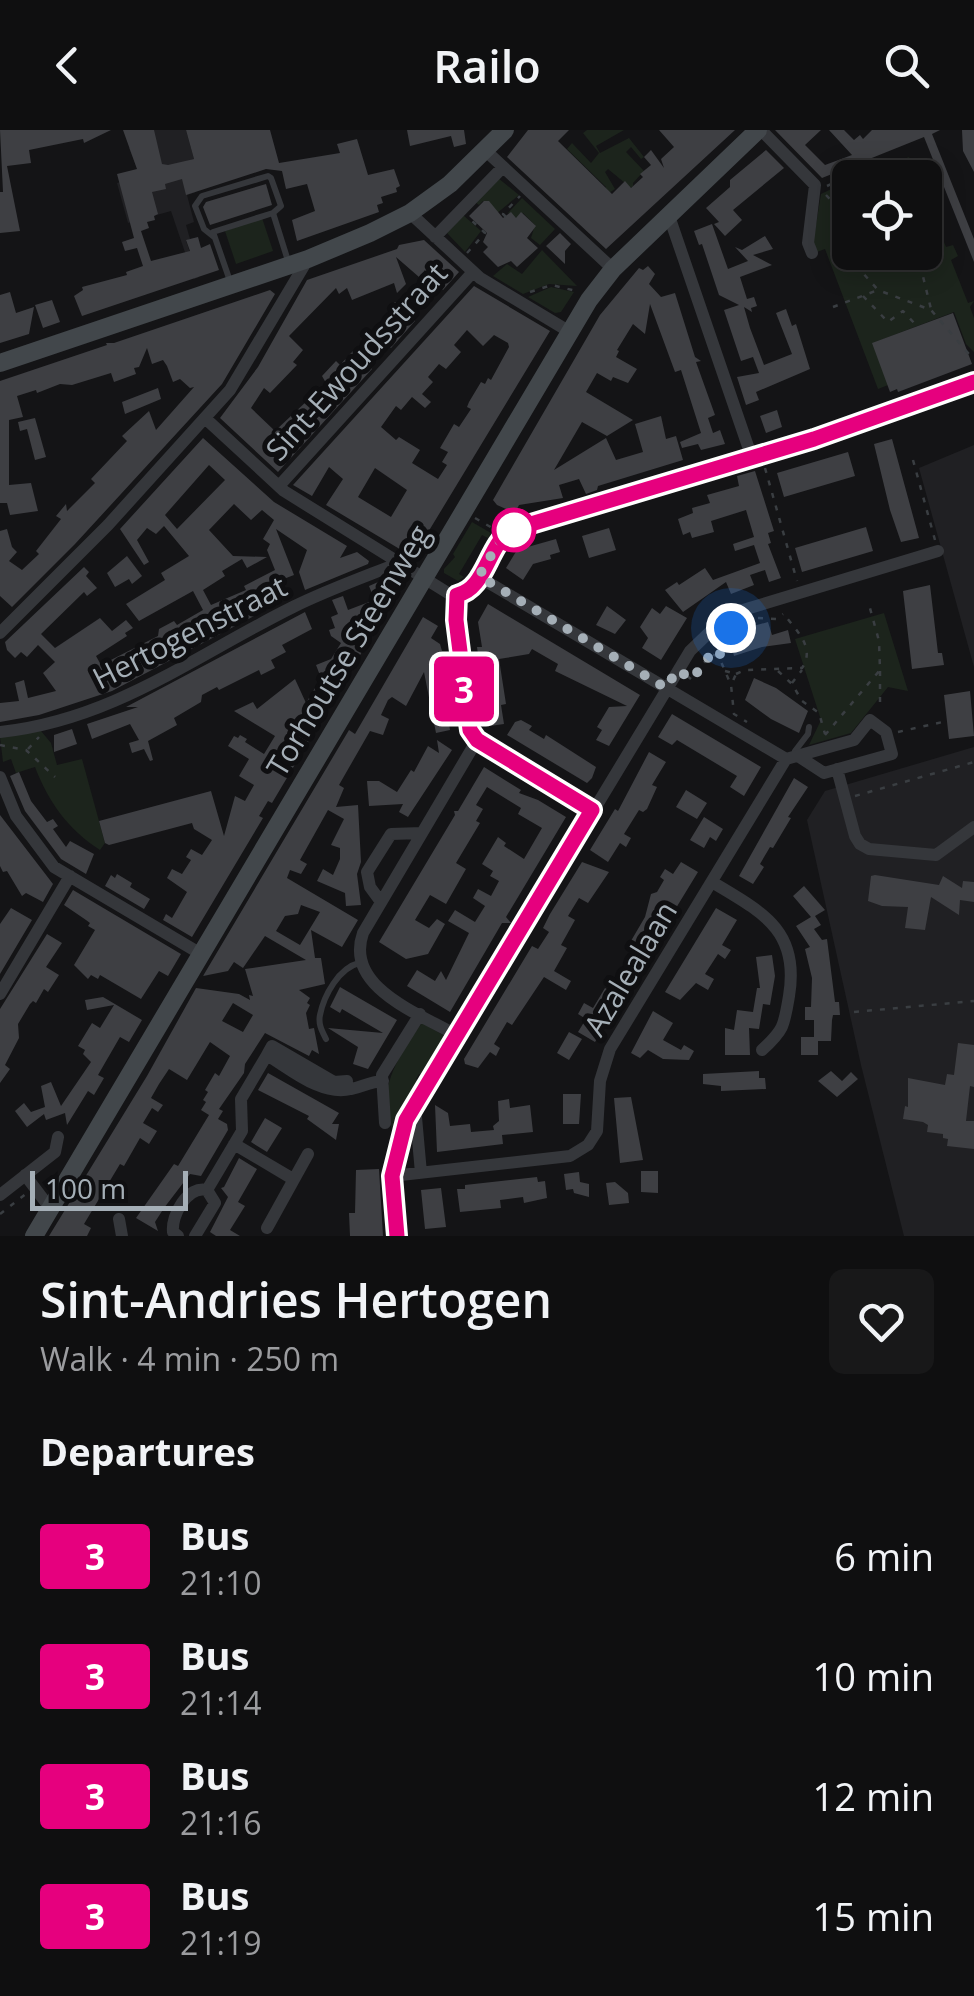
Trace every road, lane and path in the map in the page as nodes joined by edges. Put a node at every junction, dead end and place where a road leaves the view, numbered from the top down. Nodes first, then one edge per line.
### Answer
1 (505, 130) edge
2 (760, 130) edge
3 (486, 151) junction
4 (503, 167) junction
5 (816, 190) junction
6 (521, 196) dead end
7 (832, 201) edge
8 (461, 210) junction
9 (273, 212) junction
10 (410, 213) junction
11 (669, 216) junction
12 (506, 218) dead end
13 (435, 237) junction
14 (216, 238) junction
15 (812, 253) dead end
16 (466, 254) dead end
17 (308, 258) junction
18 (290, 265) junction
19 (613, 269) junction
20 (861, 270) edge
21 (923, 270) edge
22 (473, 272) junction
23 (231, 285) junction
24 (878, 290) junction
25 (576, 291) dead end
26 (525, 296) dead end
27 (863, 296) junction
28 (833, 307) dead end
29 (931, 310) junction
30 (916, 325) dead end
31 (570, 332) junction
32 (974, 360) edge
33 (0, 363) edge
34 (974, 382) edge
35 (206, 420) junction
36 (756, 456) junction
37 (913, 460) dead end
38 (278, 486) junction
39 (472, 516) dead end
40 (504, 535) junction
41 (938, 551) joint
42 (400, 563) junction
43 (479, 576) junction
44 (424, 578) junction
45 (800, 592) junction
46 (457, 595) junction
47 (868, 601) dead end
48 (788, 609) dead end
49 (784, 614) junction
50 (752, 619) dead end
51 (731, 628) dead end
52 (0, 633) edge
53 (719, 658) junction
54 (802, 668) junction
55 (677, 670) junction
56 (722, 670) junction
57 (880, 670) junction
58 (777, 671) junction
59 (736, 674) junction
60 (792, 684) junction
61 (731, 685) junction
62 (666, 688) junction
63 (880, 708) dead end
64 (947, 720) dead end
65 (751, 726) dead end
66 (809, 727) dead end
67 (0, 732) edge
68 (825, 735) junction
69 (887, 735) junction
70 (477, 740) junction
71 (0, 745) edge
72 (818, 750) junction
73 (792, 758) junction
74 (974, 762) edge
75 (837, 769) junction
76 (0, 777) edge
77 (55, 777) dead end
78 (846, 798) junction
79 (592, 810) junction
80 (974, 827) edge
81 (422, 833) junction
82 (70, 876) junction
83 (712, 882) junction
84 (381, 902) junction
85 (201, 954) junction
86 (360, 963) junction
87 (0, 994) edge
88 (974, 1001) edge
89 (854, 1012) dead end
90 (420, 1014) junction
91 (456, 1035) junction
92 (326, 1040) dead end
93 (762, 1050) dead end
94 (382, 1081) junction
95 (415, 1104) junction
96 (385, 1123) dead end
97 (58, 1138) dead end
98 (234, 1144) junction
99 (308, 1154) dead end
100 (421, 1173) junction
101 (25, 1176) junction
102 (392, 1176) junction
103 (293, 1179) junction
104 (207, 1190) junction
105 (60, 1191) junction
106 (28, 1192) dead end
107 (0, 1195) edge
108 (50, 1208) junction
109 (0, 1214) edge
110 (119, 1219) dead end
111 (267, 1228) dead end
112 (34, 1236) edge
113 (122, 1236) edge
114 (178, 1236) edge
115 (195, 1236) edge
116 (398, 1236) edge

1 - 3 main road
2 - 5 street, Torhoutse Steenweg
2 - 11 main road, Torhoutse Steenweg
3 - 4 street
3 - 10 main road
4 - 8 street
4 - 19 street
5 - 7 path
5 - 15 street
6 - 12 path
8 - 13 street
8 - 16 path
9 - 14 lane
9 - 14 lane
9 - 18 lane
10 - 13 street
10 - 17 main road
11 - 19 main road, Torhoutse Steenweg
11 - 36 street
13 - 22 street
14 - 23 lane
17 - 18 main road
17 - 35 street
18 - 23 main road
19 - 31 main road, Torhoutse Steenweg
20 - 24 path
21 - 29 path
22 - 31 street
22 - 38 street, Sint-Ewoudsstraat
23 - 33 main road
24 - 27 path
24 - 29 path
25 - 26 path
27 - 28 path
27 - 30 path
29 - 32 path
31 - 44 main road, Torhoutse Steenweg
34 - 36 street
35 - 38 street
35 - 52 street
36 - 40 street
36 - 45 path
37 - 41 path
38 - 42 street
39 - 40 path
40 - 43 street
41 - 45 street
42 - 44 street
42 - 67 street, Hertogenstraat
43 - 46 street
43 - 62 street
44 - 46 street
44 - 85 main road, Torhoutse Steenweg
45 - 55 street
46 - 70 street
47 - 57 path
48 - 49 path
49 - 50 path
49 - 54 path
51 - 53 path
53 - 55 path
53 - 56 path
54 - 58 path
54 - 60 path
55 - 62 street
56 - 59 path
56 - 61 path
57 - 63 path
57 - 68 path
58 - 59 path
58 - 60 path
59 - 61 path
60 - 68 path
61 - 65 path
62 - 73 street
62 - 79 street
64 - 69 path
66 - 73 lane
68 - 72 path
69 - 72 street
69 - 75 street
70 - 79 street
70 - 81 street
71 - 77 path
72 - 73 street
73 - 75 street
73 - 83 street, Azalealaan
74 - 78 path
75 - 78 street
76 - 82 street
78 - 80 street
79 - 91 street
81 - 84 street
81 - 84 street
82 - 85 street
82 - 87 street
83 - 93 street
83 - 100 street, Azalealaan
84 - 86 street
85 - 105 main road, Torhoutse Steenweg
86 - 90 street
86 - 92 lane
88 - 89 path
90 - 91 street
90 - 94 street
91 - 95 street
94 - 96 street
94 - 98 street
95 - 100 street
95 - 102 street
97 - 101 street
98 - 103 street
98 - 104 street
99 - 103 street
100 - 102 street, Azalealaan
101 - 105 street
101 - 107 street
101 - 108 street
102 - 116 street
103 - 111 street
104 - 114 street
104 - 115 street
105 - 108 main road, Torhoutse Steenweg
106 - 109 path
108 - 112 main road, Torhoutse Steenweg
110 - 113 street

